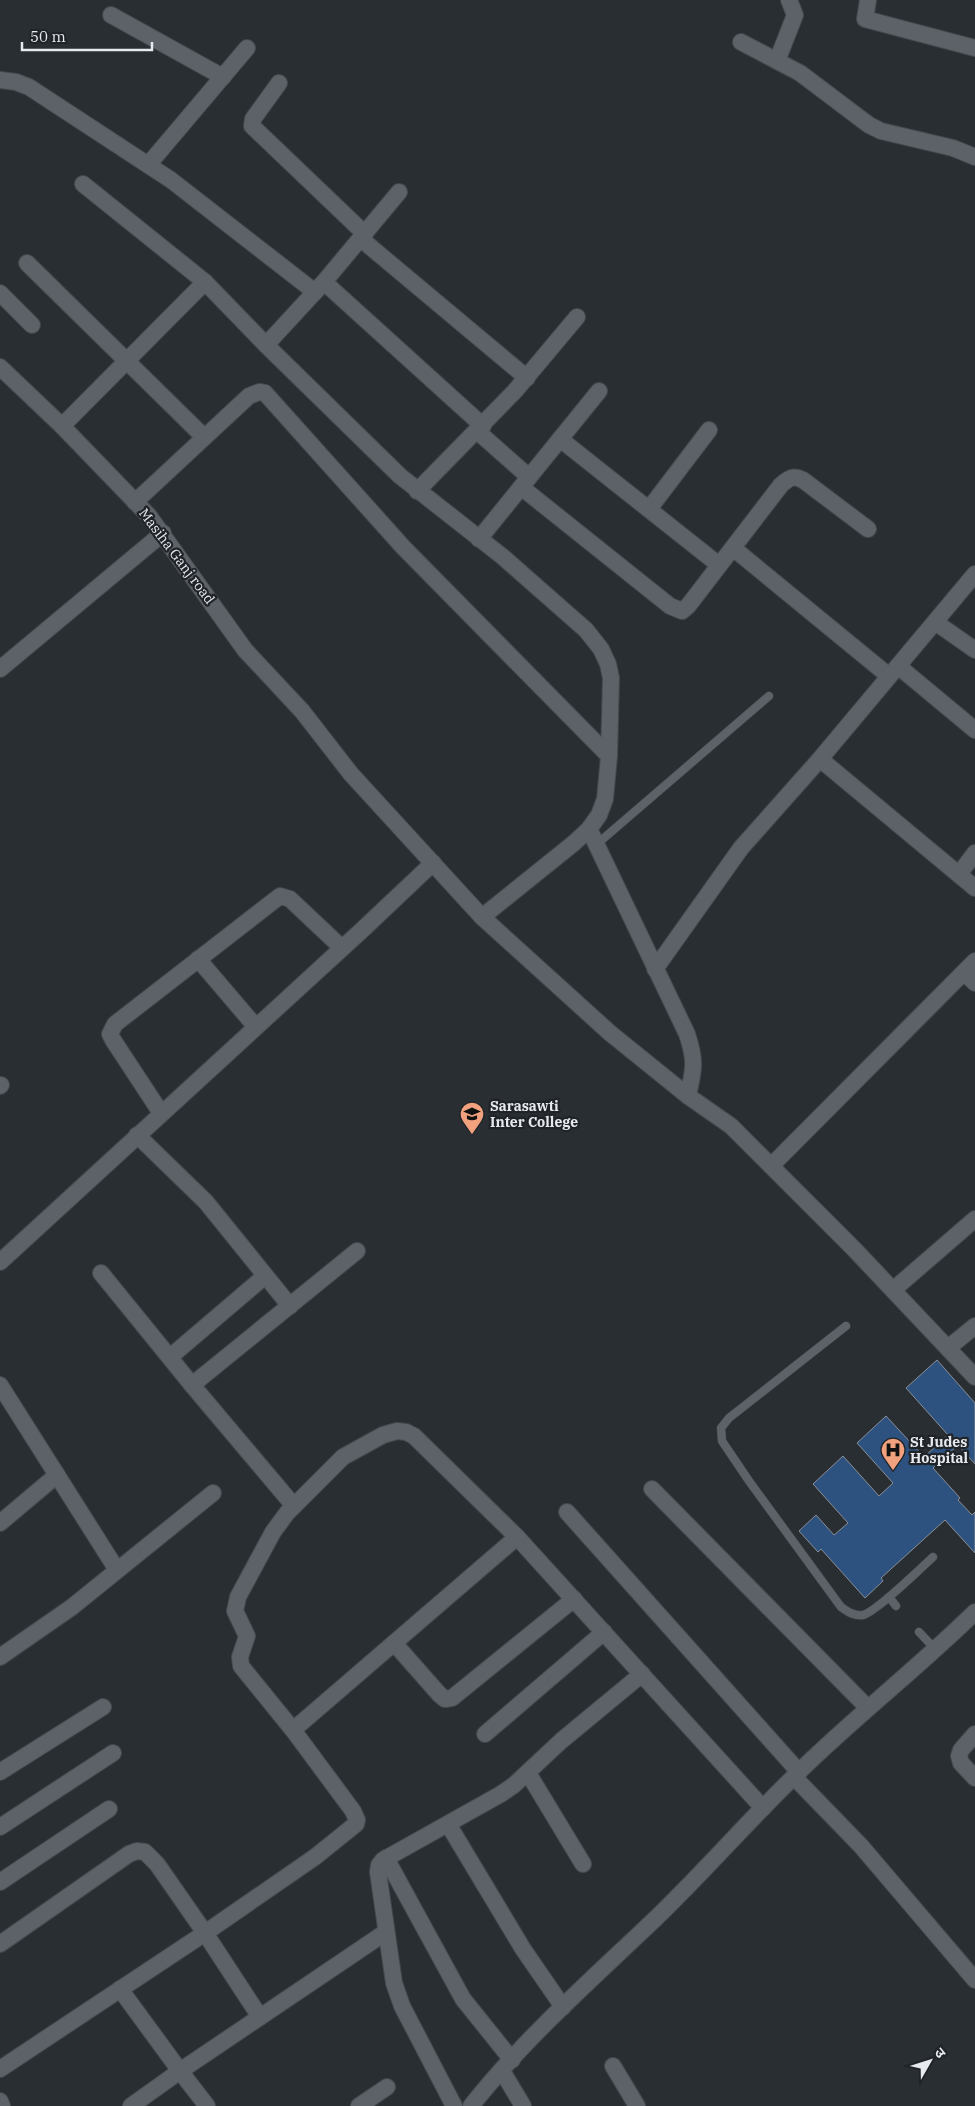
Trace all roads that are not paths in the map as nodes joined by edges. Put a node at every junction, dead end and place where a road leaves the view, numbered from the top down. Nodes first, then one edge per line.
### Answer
1 (789, 0) edge
2 (868, 0) edge
3 (111, 15) dead end
4 (741, 42) dead end
5 (247, 48) dead end
6 (975, 48) edge
7 (776, 61) junction
8 (223, 77) junction
9 (0, 80) edge
10 (279, 83) dead end
11 (975, 157) edge
12 (148, 165) junction
13 (83, 184) dead end
14 (399, 192) dead end
15 (363, 236) junction
16 (27, 263) dead end
17 (206, 282) junction
18 (320, 287) junction
19 (0, 293) edge
20 (577, 317) dead end
21 (32, 325) dead end
22 (266, 345) junction
23 (127, 361) junction
24 (2, 371) edge
25 (527, 378) junction
26 (599, 391) dead end
27 (62, 426) junction
28 (480, 428) junction
29 (710, 430) dead end
30 (204, 438) junction
31 (560, 440) junction
32 (525, 482) junction
33 (417, 491) junction
34 (135, 502) junction
35 (649, 509) junction
36 (868, 528) dead end
37 (163, 533) junction
38 (479, 539) junction
39 (733, 548) junction
40 (719, 565) junction
41 (975, 574) edge
42 (935, 622) junction
43 (975, 650) edge
44 (0, 669) edge
45 (893, 671) junction
46 (769, 696) dead end
47 (975, 730) edge
48 (609, 756) junction
49 (820, 759) junction
50 (593, 836) junction
51 (975, 854) edge
52 (432, 863) junction
53 (959, 874) junction
54 (975, 888) edge
55 (482, 917) junction
56 (342, 948) junction
57 (198, 959) junction
58 (655, 970) junction
59 (971, 972) edge
60 (256, 1027) junction
61 (688, 1096) junction
62 (161, 1113) junction
63 (137, 1134) junction
64 (771, 1166) junction
65 (975, 1219) edge
66 (357, 1251) dead end
67 (0, 1262) edge
68 (101, 1273) dead end
69 (265, 1276) junction
70 (893, 1290) junction
71 (290, 1306) junction
72 (846, 1326) dead end
73 (975, 1326) edge
74 (948, 1348) junction
75 (170, 1357) junction
76 (975, 1377) edge
77 (192, 1385) junction
78 (2, 1394) edge
79 (57, 1475) junction
80 (652, 1489) dead end
81 (213, 1493) dead end
82 (294, 1506) junction
83 (567, 1512) dead end
84 (0, 1523) edge
85 (518, 1537) junction
86 (933, 1557) dead end
87 (117, 1570) junction
88 (889, 1597) junction
89 (574, 1598) junction
90 (896, 1606) dead end
91 (975, 1612) edge
92 (604, 1632) junction
93 (919, 1632) dead end
94 (394, 1643) junction
95 (936, 1650) junction
96 (0, 1657) edge
97 (642, 1674) junction
98 (103, 1707) dead end
99 (867, 1707) junction
100 (293, 1730) junction
101 (485, 1734) dead end
102 (975, 1734) edge
103 (113, 1753) dead end
104 (0, 1772) edge
105 (528, 1773) junction
106 (797, 1774) junction
107 (975, 1778) edge
108 (110, 1808) dead end
109 (763, 1808) junction
110 (448, 1824) junction
111 (0, 1827) edge
112 (386, 1858) junction
113 (583, 1864) dead end
114 (0, 1882) edge
115 (386, 1932) junction
116 (205, 1933) junction
117 (0, 1944) edge
118 (975, 1980) edge
119 (120, 1989) junction
120 (563, 2008) junction
121 (260, 2017) junction
122 (507, 2065) junction
123 (613, 2066) dead end
124 (0, 2068) edge
125 (180, 2071) junction
126 (387, 2087) dead end
127 (0, 2101) edge
128 (2, 2106) edge
129 (131, 2106) edge
130 (207, 2106) edge
131 (359, 2106) edge
132 (454, 2106) edge
133 (471, 2106) edge
134 (523, 2106) edge
135 (637, 2106) edge

1 - 7 street
2 - 6 street
3 - 8 street
4 - 7 street
5 - 8 street
7 - 11 street
8 - 12 street
9 - 12 street
10 - 15 street
12 - 18 street
13 - 17 street
14 - 15 street
15 - 18 street
15 - 25 street
16 - 23 street
17 - 22 street
17 - 23 street
18 - 22 street
18 - 28 street
19 - 21 street
20 - 25 street
22 - 33 street
23 - 27 street
23 - 30 street
24 - 27 street, Masiha Ganj road
25 - 28 street
26 - 31 street
27 - 34 street, Masiha Ganj road
28 - 32 street
28 - 33 street
29 - 35 street
30 - 34 street
30 - 48 street
31 - 32 street
31 - 35 street
32 - 38 street
32 - 40 street
33 - 38 street
34 - 37 street, Masiha Ganj road
35 - 40 street
36 - 39 street
37 - 44 street
37 - 52 street, Masiha Ganj road
38 - 48 street
39 - 40 street
39 - 45 street
41 - 42 street
42 - 43 street
42 - 45 street
45 - 47 street
45 - 49 street
46 - 50 lane
48 - 50 street
49 - 53 street
49 - 58 street
50 - 55 street
50 - 58 street
51 - 53 street
52 - 55 street, Masiha Ganj road
52 - 56 street
53 - 54 street
55 - 61 street, Masiha Ganj road
56 - 57 street
56 - 60 street
57 - 60 street
57 - 62 street
58 - 61 street
59 - 64 street
60 - 62 street
61 - 64 street, Masiha Ganj road
62 - 63 street
63 - 67 street
63 - 69 street
64 - 70 street, Masiha Ganj road
65 - 70 street
66 - 71 street
68 - 75 street
69 - 71 street
69 - 75 street
70 - 74 street, Masiha Ganj road
71 - 77 street
72 - 88 lane
73 - 74 street
74 - 76 street, Masiha Ganj road
75 - 77 street
77 - 82 street
78 - 79 street
79 - 84 street
79 - 87 street
80 - 99 street
81 - 87 street
82 - 85 street
82 - 100 street
83 - 106 street
85 - 89 street
85 - 94 street
86 - 88 lane
87 - 96 street
88 - 90 lane
89 - 92 street
89 - 94 street
91 - 95 street
92 - 97 street
92 - 101 street
93 - 95 lane
94 - 100 street
95 - 99 street
97 - 105 street
97 - 109 street
98 - 104 street
99 - 106 street
100 - 116 street
102 - 107 street
103 - 111 street
105 - 110 street
105 - 113 street
106 - 109 street
106 - 118 street
108 - 114 street
109 - 120 street
110 - 112 street
110 - 120 street
112 - 115 street
112 - 122 street
115 - 121 street
115 - 132 street
116 - 117 street
116 - 119 street
116 - 121 street
119 - 124 street
119 - 125 street
120 - 122 street
121 - 125 street
122 - 133 street
122 - 134 street
123 - 135 street
125 - 129 street
125 - 130 street
126 - 131 street
127 - 128 street

